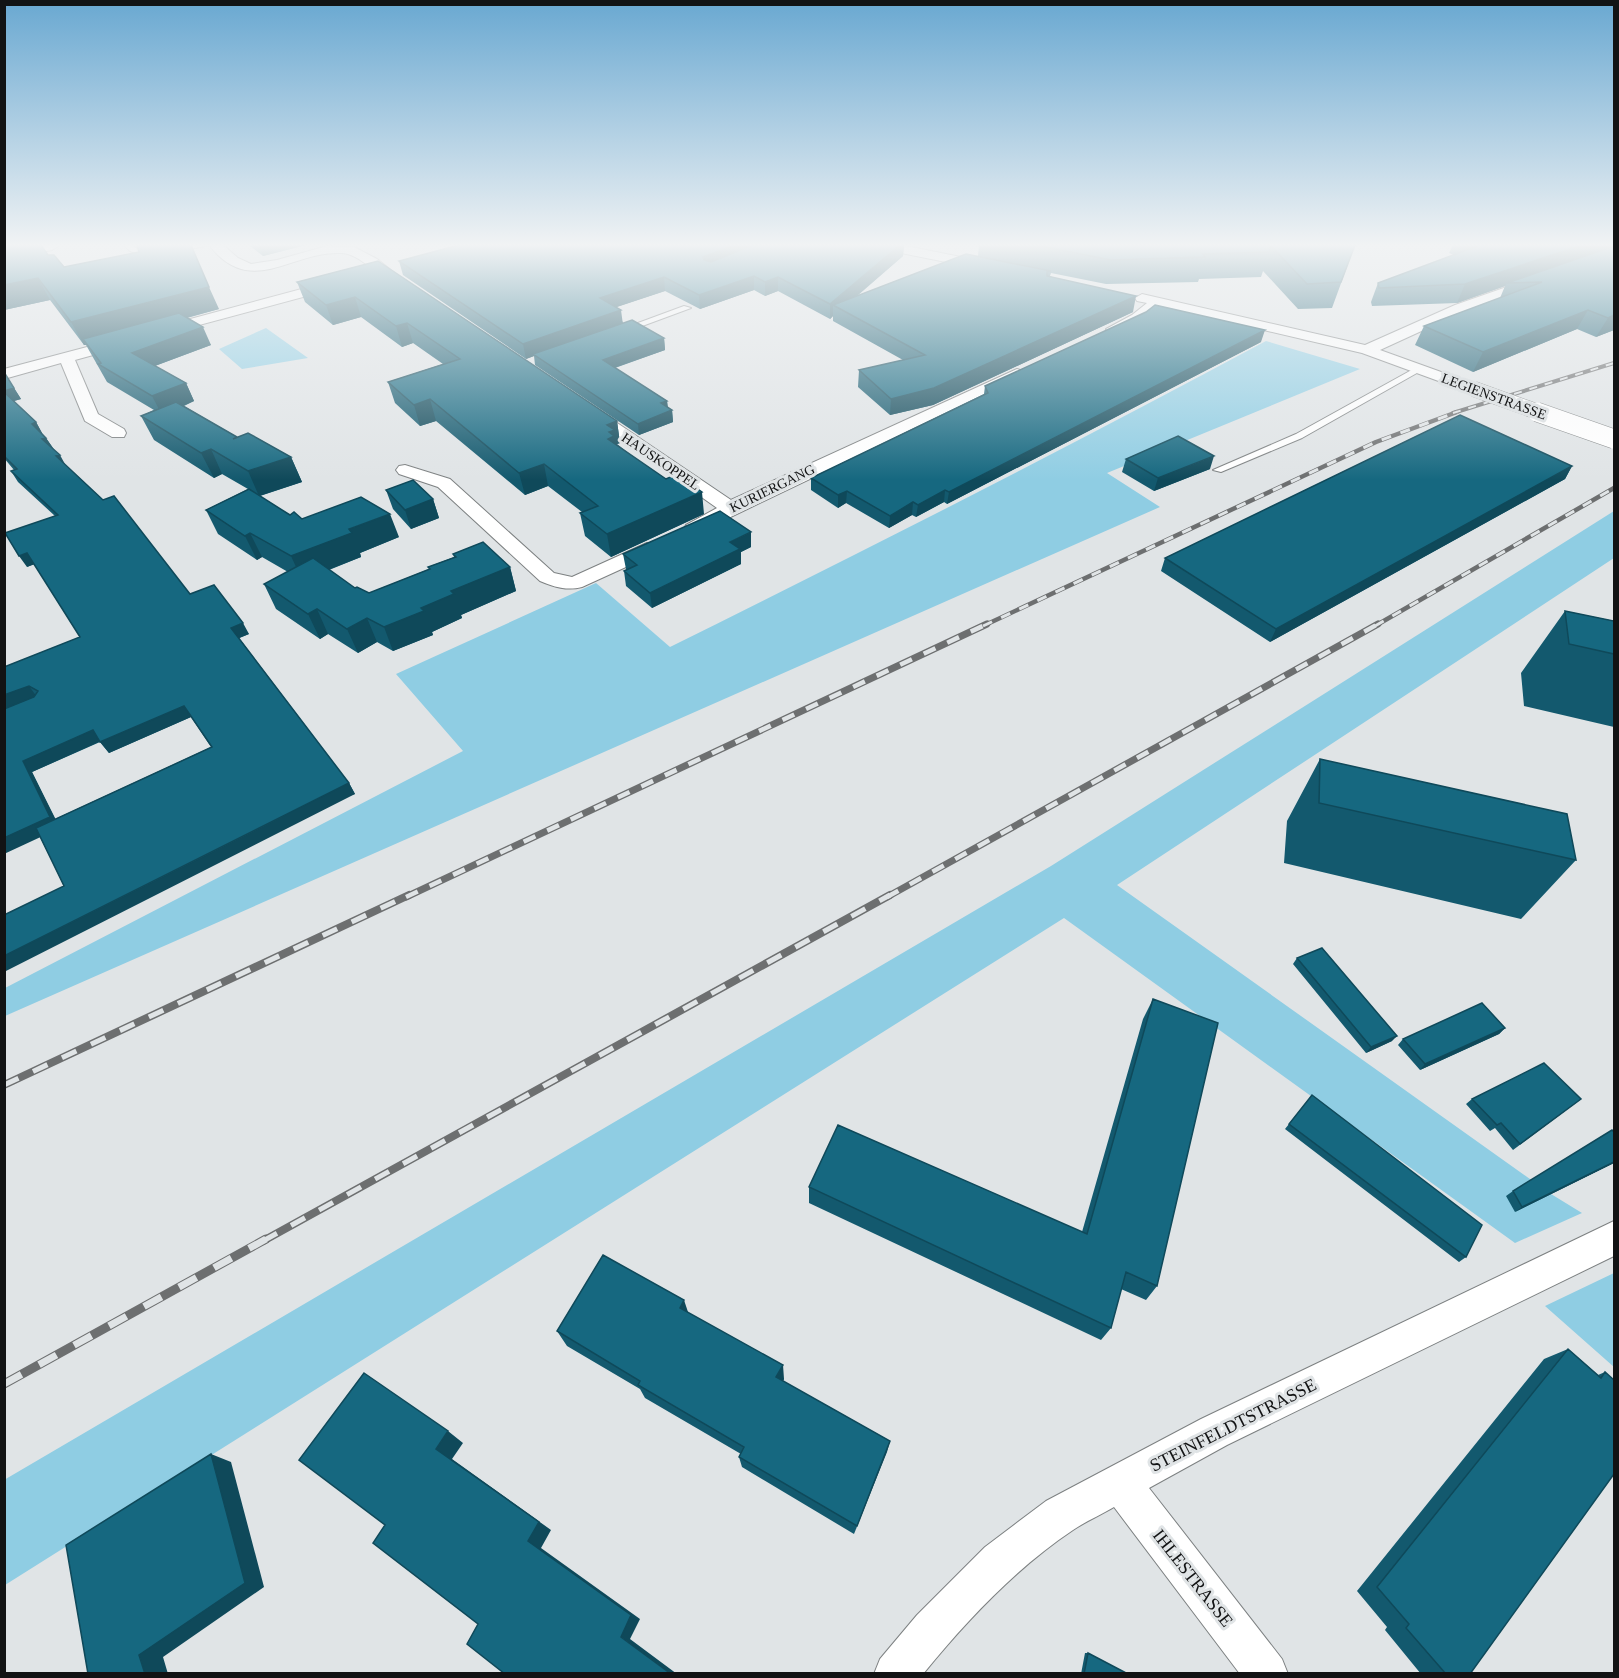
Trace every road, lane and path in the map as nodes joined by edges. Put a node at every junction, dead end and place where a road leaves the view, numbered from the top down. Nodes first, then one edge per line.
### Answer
1 (192, 323) edge
2 (643, 323) edge
3 (1126, 323) edge
4 (1250, 323) edge
5 (1426, 323) edge
6 (609, 335) edge
7 (1094, 338) edge
8 (1367, 350) junction
9 (67, 358) junction
10 (1030, 368) edge
11 (1420, 369) junction
12 (4, 374) edge
13 (578, 404) edge
14 (118, 433) dead end
15 (1614, 440) edge
16 (405, 470) dead end
17 (1218, 470) dead end
18 (730, 507) junction
19 (1614, 1238) edge
20 (1120, 1483) junction
21 (895, 1674) edge
22 (1267, 1674) edge

1 - 9 street
2 - 6 lane
3 - 7 street
4 - 8 street, LEGIENSTRASSE
5 - 8 street
8 - 11 street, LEGIENSTRASSE
9 - 12 street
9 - 14 street
10 - 18 street, KURIERGANG
11 - 15 street, LEGIENSTRASSE, bridge
11 - 17 lane
13 - 18 street, HAUSKOPPEL
16 - 18 street, KURIERGANG
19 - 20 street, STEINFELDTSTRASSE
20 - 21 street, STEINFELDTSTRASSE
20 - 22 street, IHLESTRASSE

